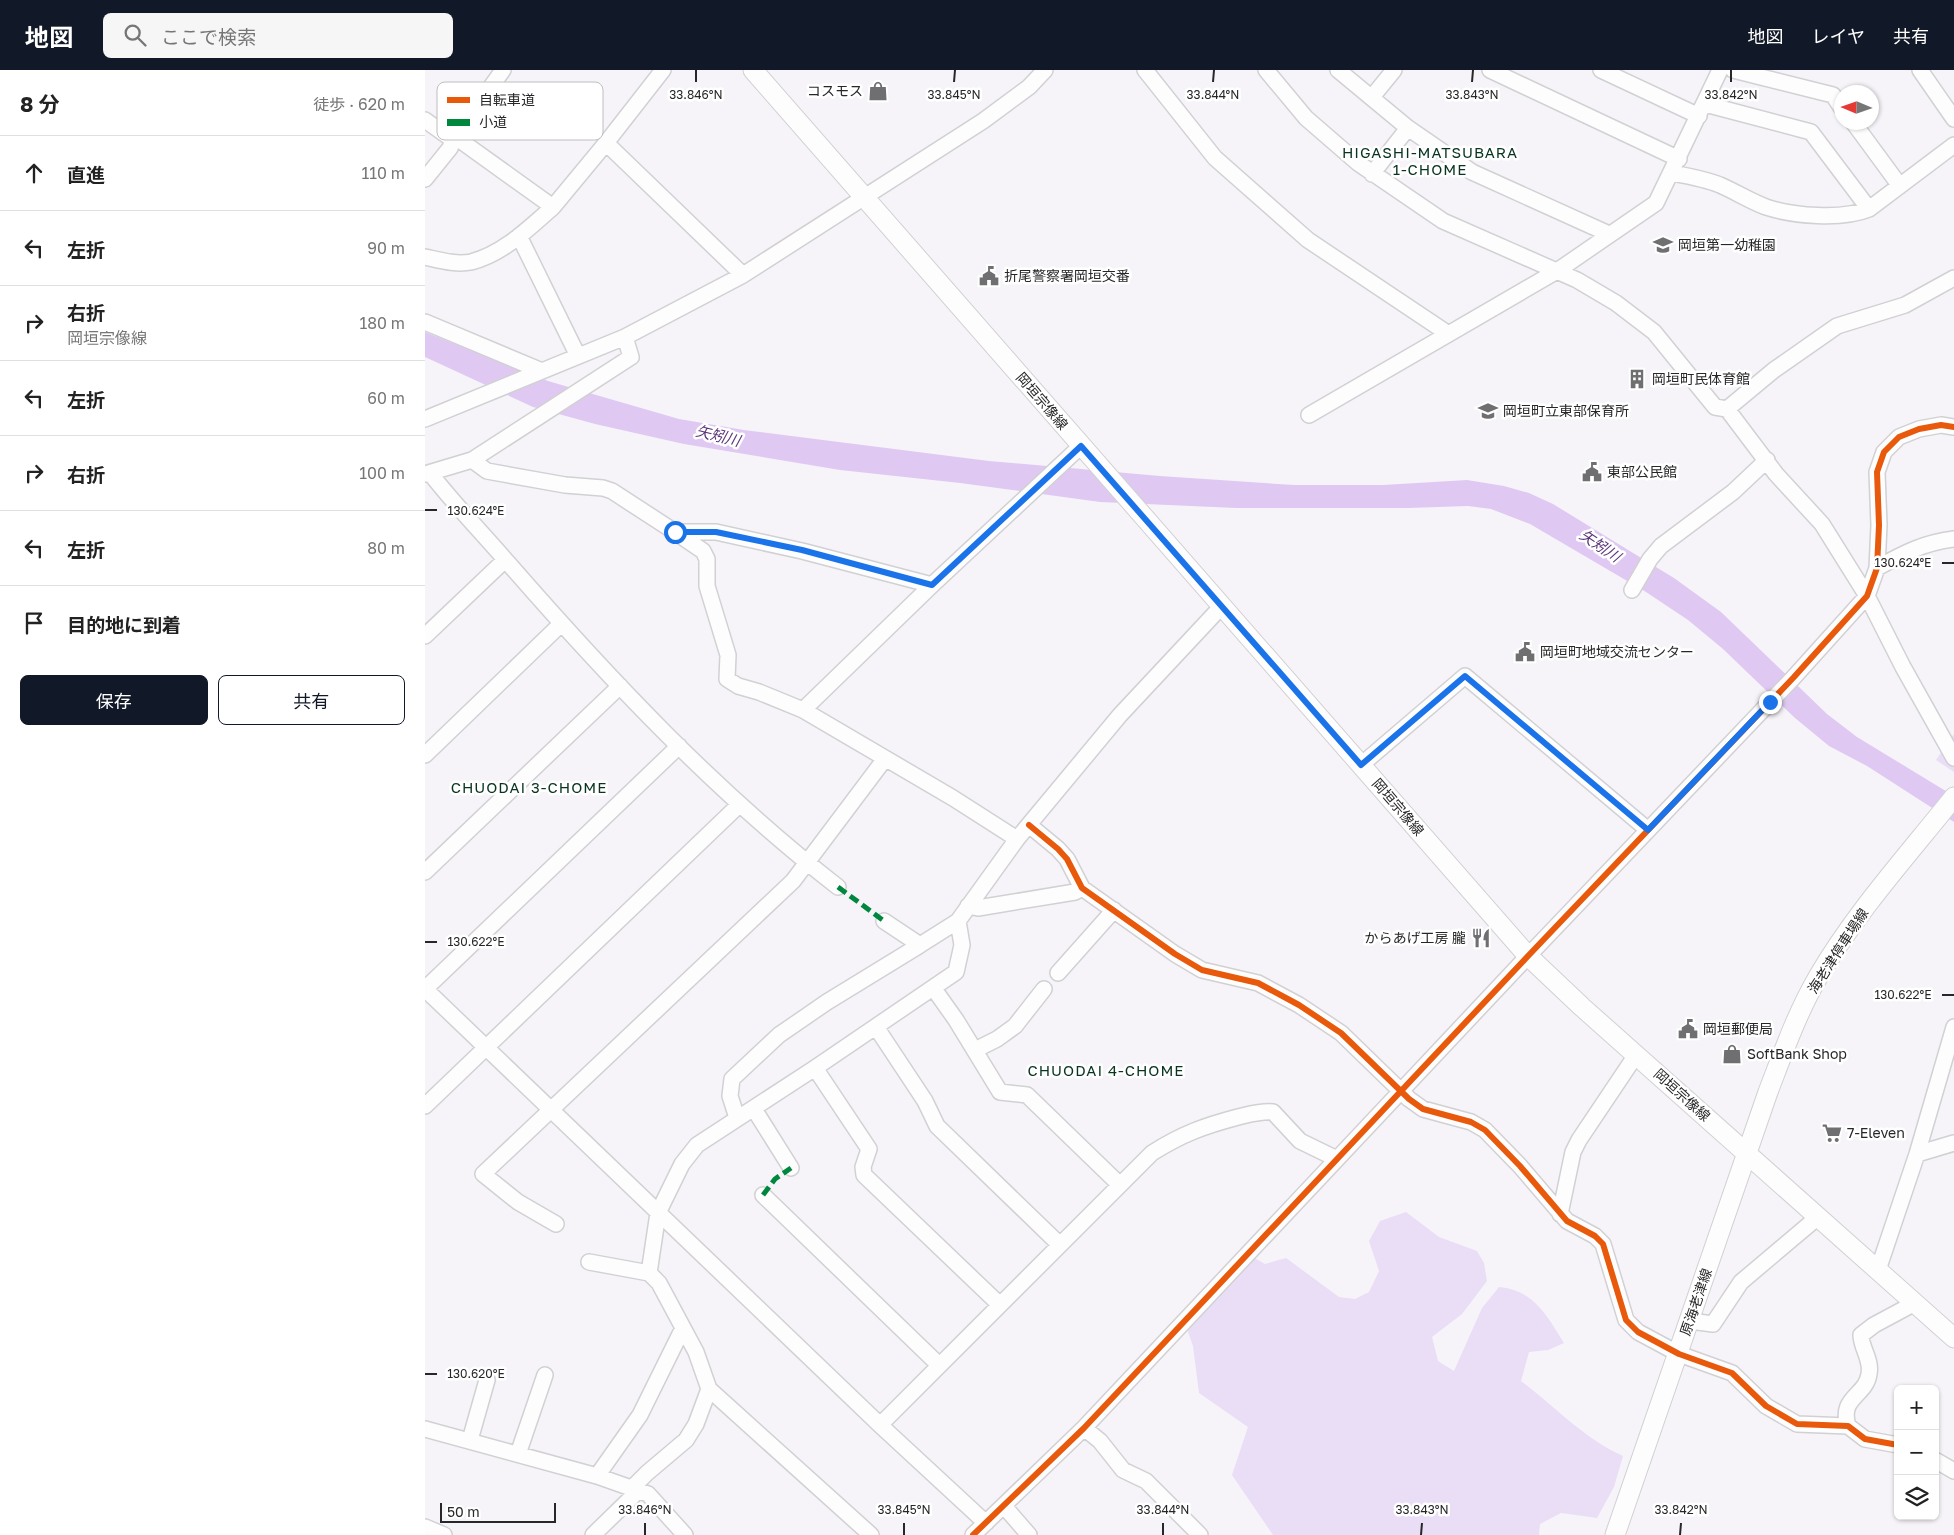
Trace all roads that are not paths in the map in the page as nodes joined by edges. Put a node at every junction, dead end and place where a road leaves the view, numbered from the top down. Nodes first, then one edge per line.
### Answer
1 (503, 70) edge
2 (663, 70) edge
3 (753, 70) edge
4 (1045, 70) edge
5 (1145, 70) edge
6 (1266, 70) edge
7 (1338, 70) edge
8 (1394, 70) edge
9 (1490, 70) edge
10 (1601, 70) edge
11 (1920, 70) edge
12 (1720, 71) edge
13 (494, 82) edge
14 (1834, 96) edge
15 (1372, 97) junction
16 (1702, 110) junction
17 (1954, 119) edge
18 (425, 120) edge
19 (1408, 128) junction
20 (437, 129) edge
21 (1859, 130) edge
22 (453, 140) joint
23 (606, 143) junction
24 (1954, 145) edge
25 (1675, 166) junction
26 (1372, 174) junction
27 (425, 180) edge
28 (1900, 186) junction
29 (864, 197) junction
30 (553, 207) junction
31 (1869, 209) junction
32 (1609, 234) junction
33 (519, 236) junction
34 (425, 257) edge
35 (1557, 271) junction
36 (743, 275) junction
37 (1954, 278) edge
38 (425, 322) edge
39 (1447, 333) junction
40 (625, 337) junction
41 (578, 356) junction
42 (539, 372) junction
43 (1727, 409) junction
44 (1309, 415) dead end
45 (425, 419) edge
46 (1954, 427) edge
47 (1081, 446) junction
48 (472, 460) junction
49 (1767, 460) junction
50 (428, 473) edge
51 (675, 532) junction
52 (1954, 539) edge
53 (505, 560) junction
54 (1877, 568) junction
55 (932, 585) junction
56 (1632, 590) dead end
57 (1867, 596) junction
58 (1221, 607) junction
59 (561, 624) junction
60 (425, 636) edge
61 (620, 686) junction
62 (803, 710) junction
63 (679, 746) junction
64 (427, 748) edge
65 (1954, 758) edge
66 (884, 760) junction
67 (1361, 765) junction
68 (1954, 798) edge
69 (739, 805) junction
70 (1029, 825) junction
71 (1648, 830) junction
72 (1017, 839) junction
73 (808, 863) junction
74 (425, 872) edge
75 (838, 886) dead end
76 (1082, 888) junction
77 (968, 906) junction
78 (1114, 910) junction
79 (958, 920) junction
80 (884, 921) dead end
81 (920, 945) junction
82 (1528, 956) junction
83 (1058, 973) dead end
84 (425, 989) edge
85 (934, 989) junction
86 (1044, 989) dead end
87 (876, 1027) junction
88 (1954, 1027) edge
89 (486, 1048) junction
90 (975, 1050) junction
91 (1636, 1055) junction
92 (815, 1068) junction
93 (1401, 1090) junction
94 (425, 1106) edge
95 (754, 1109) junction
96 (551, 1111) junction
97 (737, 1118) junction
98 (1954, 1143) edge
99 (1747, 1154) junction
100 (1917, 1154) junction
101 (1337, 1159) junction
102 (791, 1168) dead end
103 (1120, 1185) junction
104 (763, 1195) dead end
105 (658, 1213) junction
106 (1560, 1214) junction
107 (1818, 1217) junction
108 (556, 1224) dead end
109 (1060, 1245) junction
110 (589, 1262) dead end
111 (1878, 1270) junction
112 (649, 1273) junction
113 (1915, 1303) junction
114 (1001, 1305) junction
115 (1690, 1321) junction
116 (683, 1328) junction
117 (1954, 1338) edge
118 (1679, 1354) junction
119 (939, 1365) junction
120 (545, 1375) dead end
121 (487, 1380) dead end
122 (709, 1389) junction
123 (880, 1425) junction
124 (1848, 1426) junction
125 (1084, 1428) junction
126 (425, 1429) edge
127 (469, 1440) junction
128 (1894, 1444) edge
129 (518, 1454) junction
130 (1939, 1462) edge
131 (1954, 1471) edge
132 (597, 1476) junction
133 (633, 1487) junction
134 (1004, 1506) junction
135 (986, 1523) junction
136 (425, 1527) edge
137 (444, 1535) edge
138 (593, 1535) edge
139 (685, 1535) edge
140 (871, 1535) edge
141 (973, 1535) edge
142 (1029, 1535) edge
143 (1200, 1535) edge
144 (1615, 1535) edge

1 - 13 street
2 - 23 street
3 - 29 main road, 岡垣宗像線
4 - 29 street
5 - 39 street
6 - 26 street
7 - 15 street
8 - 15 street
9 - 25 street
10 - 16 street
11 - 17 street
12 - 14 street
12 - 16 street
15 - 19 street
16 - 25 street
16 - 31 street
18 - 20 street
19 - 26 street
19 - 32 street
21 - 28 street
22 - 27 street
22 - 30 street
23 - 30 street
23 - 36 street
24 - 28 street
25 - 31 street
25 - 32 street
26 - 35 street
28 - 31 street
29 - 36 street
29 - 47 main road, 岡垣宗像線
30 - 33 street
32 - 35 street
33 - 34 street
33 - 41 street
35 - 39 street
35 - 43 street
36 - 40 street
37 - 43 street
38 - 42 street
39 - 44 street
40 - 41 street
40 - 48 street
41 - 42 street
42 - 45 street
43 - 49 street
46 - 54 street
47 - 55 street
47 - 58 main road, 岡垣宗像線
48 - 50 street
48 - 51 street
49 - 56 street
49 - 57 street
50 - 53 street
51 - 55 street
51 - 62 street
52 - 54 street
53 - 59 street
53 - 60 street
54 - 57 street
55 - 62 street
57 - 65 street
57 - 71 street
58 - 67 main road, 岡垣宗像線
58 - 70 street
59 - 61 street
59 - 64 street
61 - 63 street
61 - 74 street
62 - 66 street
63 - 69 street
63 - 84 street
66 - 72 street
66 - 73 street
67 - 71 street
67 - 82 main road, 岡垣宗像線
68 - 99 main road, 海老津停車場線
69 - 73 street
69 - 89 street
70 - 72 street
70 - 76 street
71 - 82 street
72 - 77 street
73 - 75 street
73 - 96 street
76 - 77 street
76 - 78 street
77 - 79 street
78 - 83 street
78 - 93 street
79 - 81 street
79 - 85 street
80 - 81 street
81 - 97 street
82 - 91 main road, 岡垣宗像線
82 - 93 street
84 - 89 street
85 - 87 street
85 - 90 street
86 - 90 street
87 - 92 street
87 - 109 street
88 - 100 street
89 - 94 street
89 - 96 street
90 - 103 street
91 - 99 main road, 岡垣宗像線
91 - 106 street
92 - 95 street
92 - 114 street
93 - 101 street
93 - 106 street
95 - 97 street
95 - 102 street
96 - 105 street
96 - 108 street
97 - 105 street
98 - 100 street
99 - 107 main road, 岡垣宗像線
99 - 115 main road, 原海老津線
100 - 111 street
101 - 103 street
101 - 125 street
103 - 109 street
104 - 119 street
105 - 112 street
105 - 123 street
106 - 118 street
107 - 111 main road, 岡垣宗像線
107 - 115 street
109 - 114 street
110 - 112 street
111 - 113 main road, 岡垣宗像線
112 - 116 street
113 - 117 main road, 岡垣宗像線
113 - 124 street
114 - 119 street
115 - 118 main road, 原海老津線
116 - 122 street
116 - 132 street
118 - 124 street
118 - 144 main road, 原海老津線
119 - 123 street
120 - 129 street
121 - 127 street
122 - 133 street
122 - 140 street
123 - 135 street
124 - 128 street
125 - 134 street
125 - 143 street
126 - 127 street
127 - 129 street
129 - 132 street
130 - 131 street
132 - 133 street
133 - 138 street
133 - 139 street
134 - 135 street
134 - 142 street
135 - 141 street
136 - 137 street

